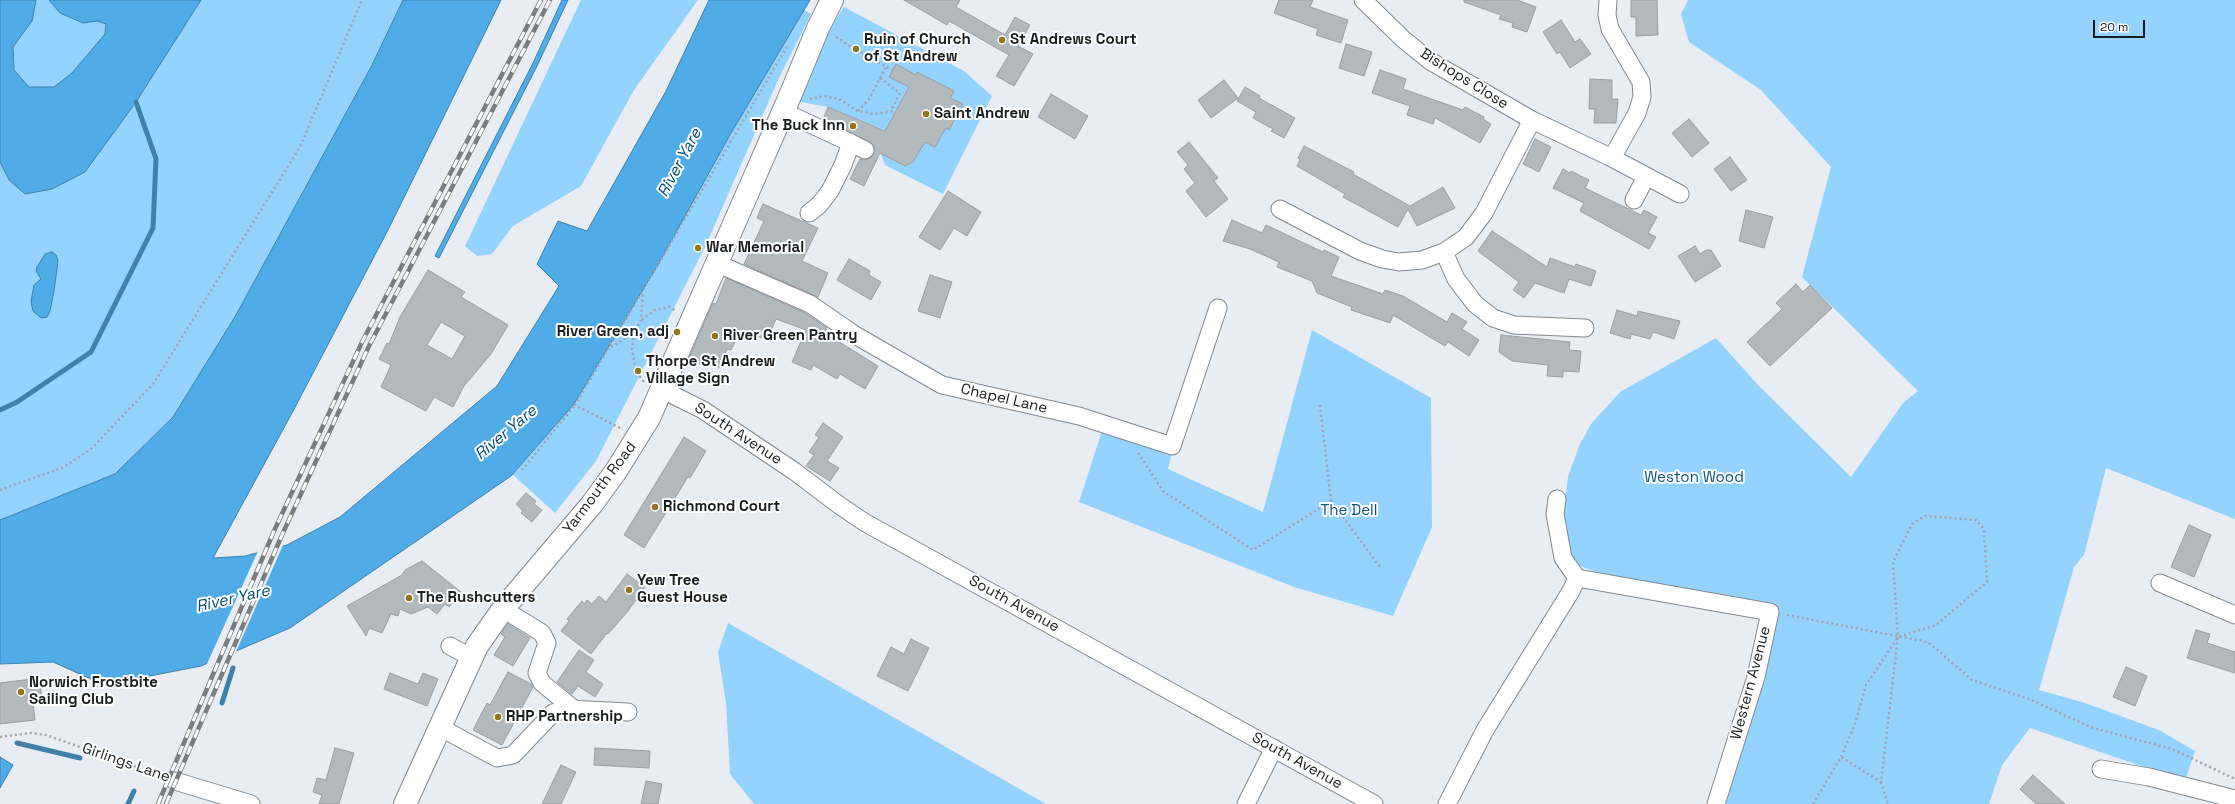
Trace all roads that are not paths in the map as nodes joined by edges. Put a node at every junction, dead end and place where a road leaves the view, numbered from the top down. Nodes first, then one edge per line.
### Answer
1 (832, 0) edge
2 (1363, 0) edge
3 (1608, 0) edge
4 (786, 104) junction
5 (1532, 120) junction
6 (1612, 158) junction
7 (1646, 177) junction
8 (1680, 194) dead end
9 (1634, 200) dead end
10 (1280, 209) dead end
11 (809, 213) dead end
12 (1444, 252) junction
13 (716, 263) junction
14 (1218, 308) dead end
15 (1585, 328) dead end
16 (660, 395) junction
17 (1557, 499) dead end
18 (1577, 578) junction
19 (2160, 583) dead end
20 (503, 609) junction
21 (2235, 614) edge
22 (450, 646) dead end
23 (472, 658) junction
24 (574, 709) junction
25 (628, 712) dead end
26 (441, 728) junction
27 (1274, 748) junction
28 (2102, 769) dead end
29 (175, 781) road end
30 (2235, 799) edge
31 (251, 804) edge
32 (405, 804) edge
33 (1246, 804) edge
34 (1374, 804) edge
35 (1447, 804) edge
36 (1716, 804) edge

1 - 4 main road, Yarmouth Road
2 - 5 street, Bishops Close
3 - 6 street
4 - 11 street
4 - 13 main road, Yarmouth Road
5 - 6 street, Bishops Close
5 - 12 street
6 - 7 street, Bishops Close
7 - 8 street, Bishops Close
7 - 9 street
10 - 12 street
12 - 15 street
13 - 14 street, Chapel Lane
13 - 16 main road, Yarmouth Road
16 - 20 main road, Yarmouth Road
16 - 27 street, South Avenue
17 - 18 street
18 - 35 street
18 - 36 street, Western Avenue
19 - 21 street
20 - 23 main road, Yarmouth Road
20 - 24 street
22 - 23 street
23 - 26 main road, Yarmouth Road
24 - 25 street
24 - 26 street
26 - 32 main road, Yarmouth Road
27 - 33 street
27 - 34 street, South Avenue
28 - 30 street
29 - 31 street, Girlings Lane

